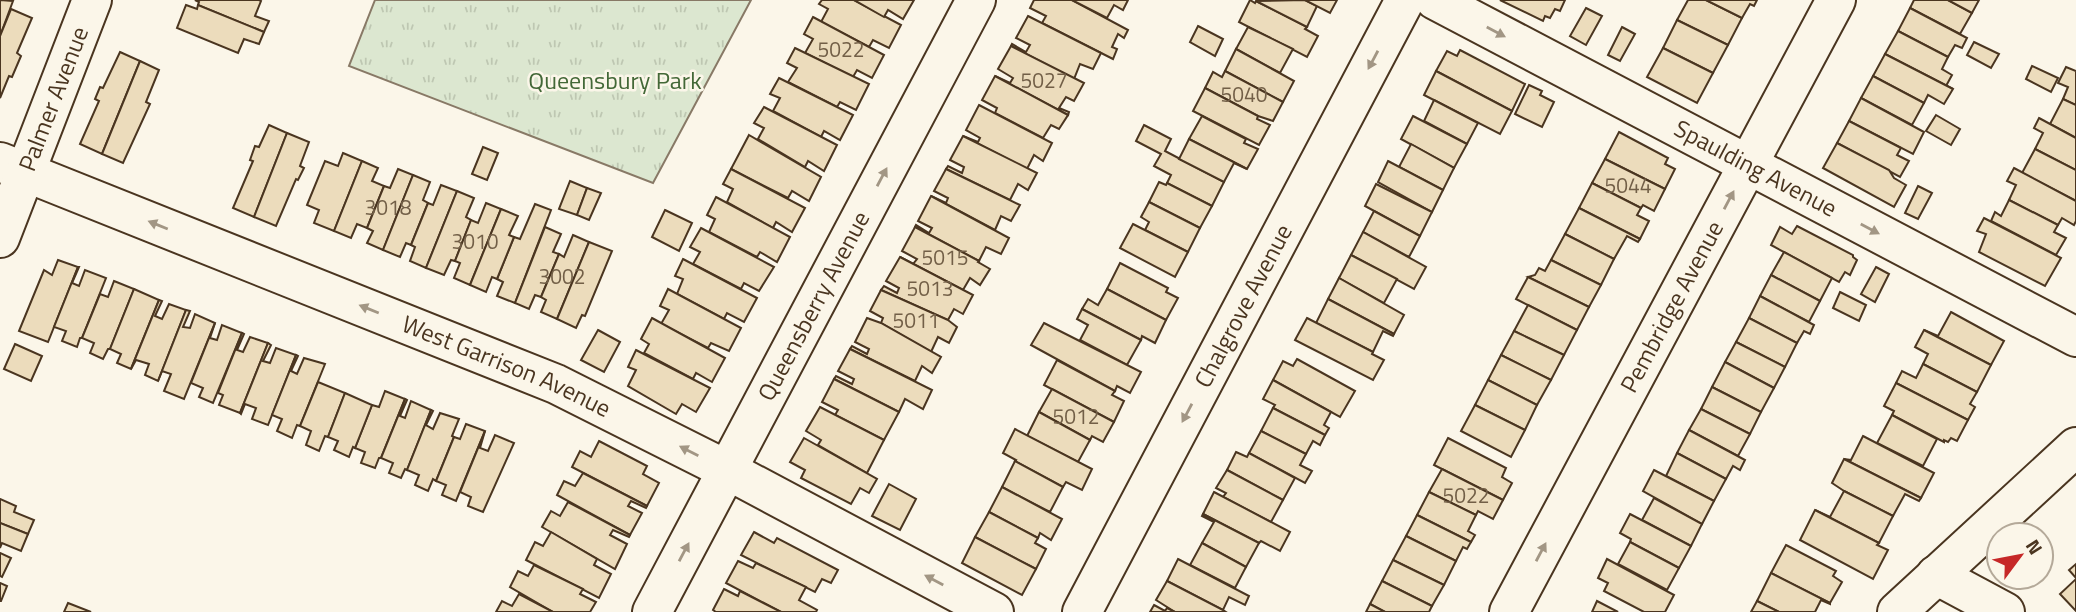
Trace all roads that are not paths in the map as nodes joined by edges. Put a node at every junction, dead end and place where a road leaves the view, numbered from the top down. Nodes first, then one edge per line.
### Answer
1 (92, 0) edge
2 (976, 0) edge
3 (1405, 0) edge
4 (1435, 0) edge
5 (1836, 0) edge
6 (1748, 164) junction
7 (13, 167) edge
8 (0, 238) edge
9 (2076, 337) edge
10 (2076, 447) edge
11 (727, 470) junction
12 (1936, 575) junction
13 (652, 612) edge
14 (994, 612) edge
15 (1082, 612) edge
16 (1509, 612) edge
17 (1897, 612) edge
18 (1962, 612) edge
19 (2006, 612) edge

1 - 7 street, Palmer Avenue
11 -> 2 street, Queensberry Avenue
3 -> 15 street, Chalgrove Avenue
4 -> 6 street, Spaulding Avenue
5 - 6 street, Pembridge Avenue
6 -> 9 street, Spaulding Avenue
16 -> 6 street, Pembridge Avenue
7 - 8 street, Palmer Avenue
11 -> 7 street, West Garrison Avenue
10 - 12 street
13 -> 11 street, Queensberry Avenue
14 -> 11 street, West Garrison Avenue
12 - 17 street
12 - 18 street
12 - 19 street

